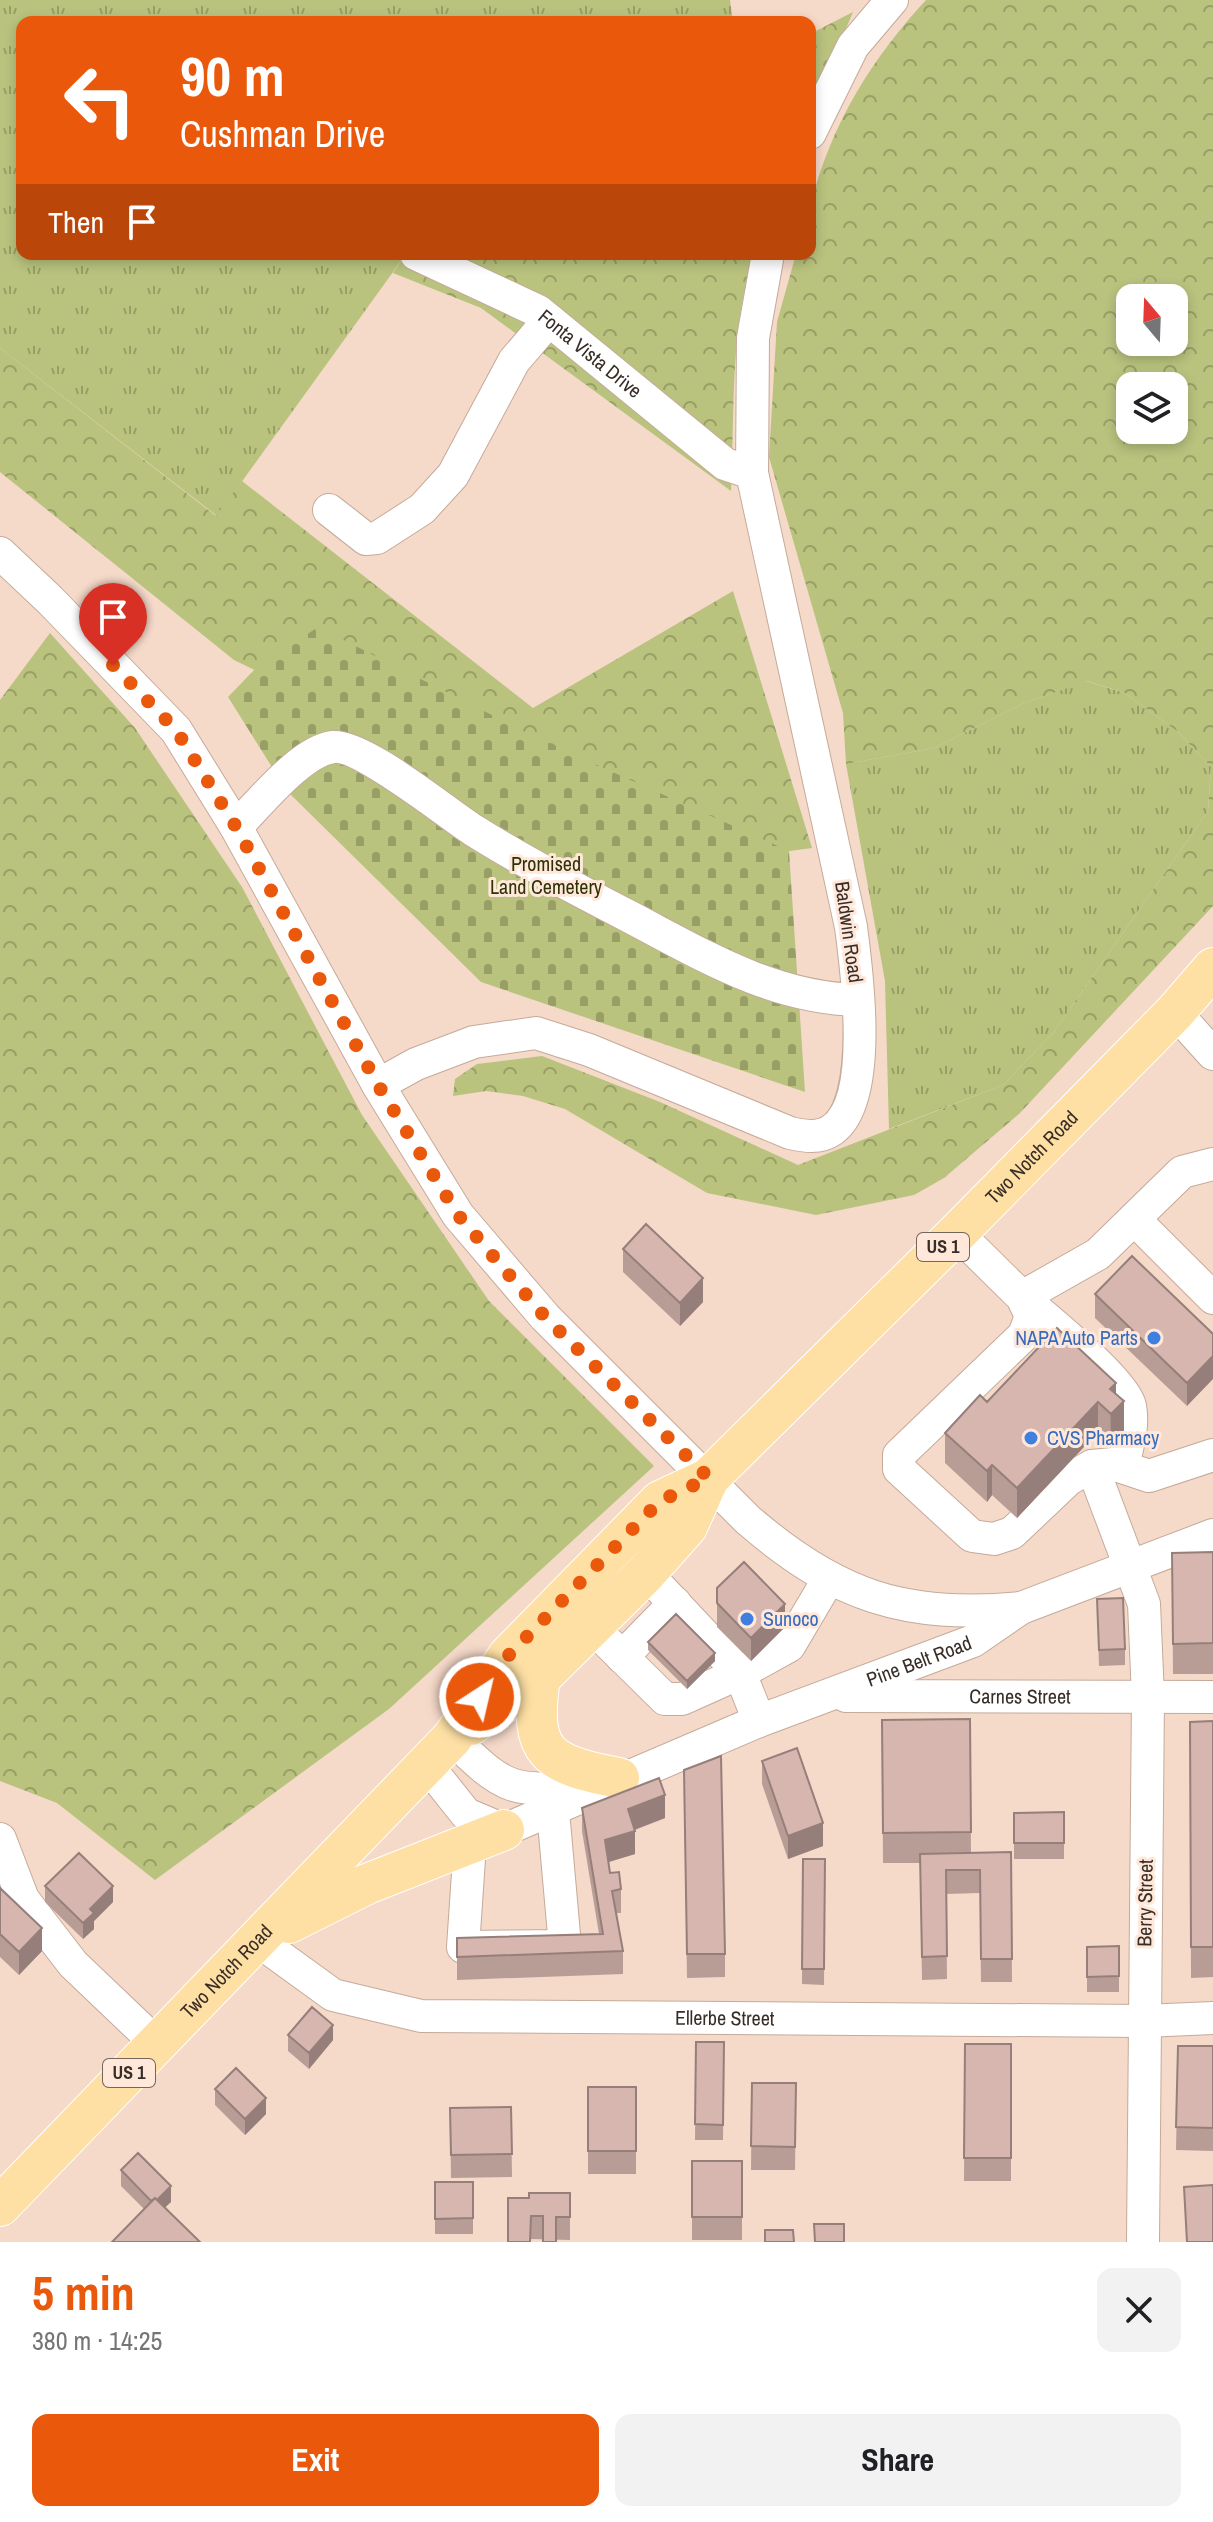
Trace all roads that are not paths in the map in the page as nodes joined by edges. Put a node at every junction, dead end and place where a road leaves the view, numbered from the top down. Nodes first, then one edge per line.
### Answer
1 (892, 0) edge
2 (816, 121) edge
3 (429, 260) edge
4 (767, 260) edge
5 (549, 320) junction
6 (752, 473) junction
7 (329, 510) dead end
8 (0, 553) edge
9 (236, 827) junction
10 (1213, 968) edge
11 (858, 1000) junction
12 (1175, 1012) junction
13 (1213, 1054) edge
14 (378, 1085) junction
15 (1213, 1164) edge
16 (1134, 1219) junction
17 (957, 1233) junction
18 (1022, 1297) junction
19 (1213, 1298) edge
20 (1213, 1455) edge
21 (1108, 1466) junction
22 (709, 1478) junction
23 (1213, 1535) edge
24 (1133, 1566) junction
25 (646, 1573) junction
26 (828, 1580) junction
27 (675, 1603) junction
28 (1021, 1608) junction
29 (592, 1627) junction
30 (622, 1657) junction
31 (740, 1673) junction
32 (540, 1678) junction
33 (827, 1696) junction
34 (1148, 1697) junction
35 (1213, 1697) edge
36 (759, 1721) junction
37 (439, 1752) junction
38 (619, 1778) junction
39 (553, 1811) junction
40 (487, 1837) junction
41 (0, 1839) edge
42 (257, 1940) junction
43 (1213, 2018) edge
44 (1144, 2021) junction
45 (157, 2044) junction
46 (0, 2206) edge
47 (1143, 2242) edge

1 - 2 street
3 - 5 street, Fonta Vista Drive
4 - 6 street, Baldwin Road
5 - 6 street, Fonta Vista Drive
5 - 7 street
6 - 11 street, Baldwin Road
8 - 9 street
9 - 11 street
9 - 14 street
10 - 12 main road, Two Notch Road / US 1
11 - 14 street, Baldwin Road
12 - 13 street
12 - 17 main road, Two Notch Road / US 1
14 - 22 street
15 - 16 street
16 - 18 street
16 - 19 street
17 - 18 street
17 - 22 main road, Two Notch Road / US 1
18 - 21 street
18 - 21 street
20 - 21 street
21 - 24 street, Berry Street
22 - 25 main road, Two Notch Road / US 1
22 - 26 street
22 - 37 main road, Two Notch Road / US 1
23 - 24 street, Pine Belt Road
24 - 28 street, Pine Belt Road
24 - 34 street, Berry Street
25 - 27 street
25 - 29 main road, Two Notch Road / US 1
26 - 28 street
26 - 31 street
27 - 30 street
27 - 31 street
28 - 33 street, Pine Belt Road
29 - 30 street
29 - 32 main road, Two Notch Road / US 1
30 - 31 street
31 - 36 street
32 - 37 main road, Two Notch Road / US 1
32 - 38 main road
33 - 34 street, Carnes Street
33 - 36 street, Pine Belt Road
34 - 35 street, Carnes Street
34 - 44 street, Berry Street
36 - 38 street, Pine Belt Road
37 - 38 street, Pine Belt Road
37 - 40 street
37 - 42 main road, Two Notch Road / US 1
38 - 39 street, Pine Belt Road
39 - 40 street, Pine Belt Road
39 - 40 street
40 - 42 main road
41 - 45 street
42 - 44 street, Ellerbe Street
42 - 45 main road, Two Notch Road / US 1
43 - 44 street, Ellerbe Street
44 - 47 street, Berry Street
45 - 46 main road, Two Notch Road / US 1

